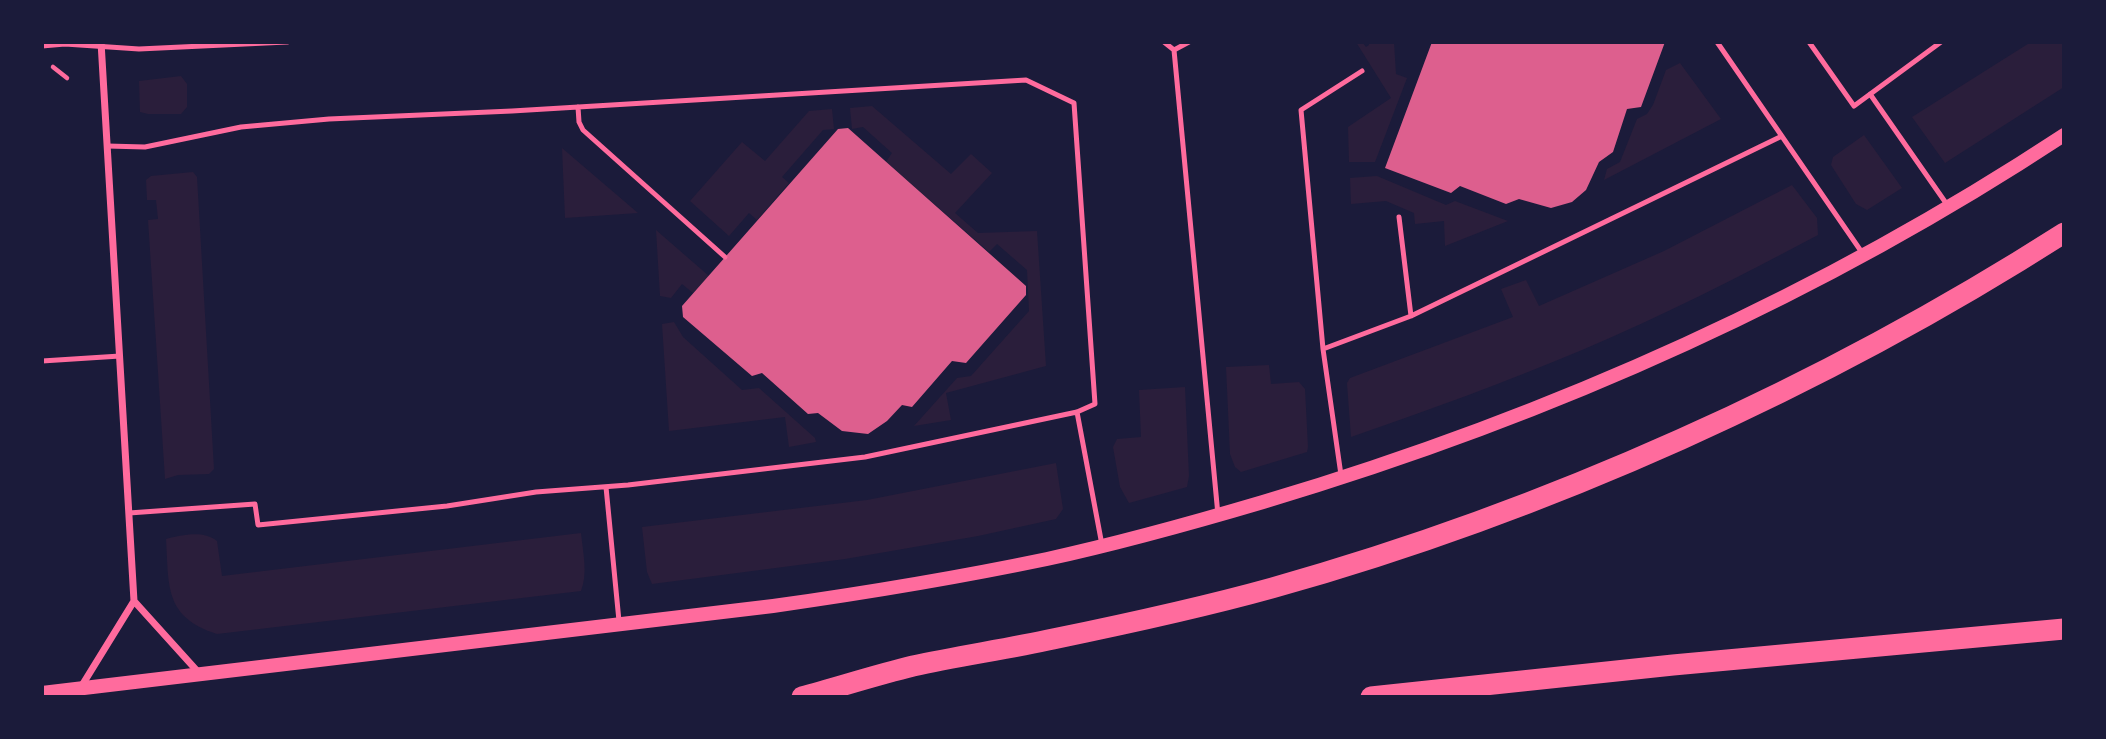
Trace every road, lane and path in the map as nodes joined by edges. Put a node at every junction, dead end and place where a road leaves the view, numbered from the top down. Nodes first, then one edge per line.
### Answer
1 (287, 42) edge
2 (1164, 42) edge
3 (1189, 42) edge
4 (1717, 42) edge
5 (1809, 42) edge
6 (1941, 42) edge
7 (231, 44) edge
8 (101, 45) edge
9 (42, 46) edge
10 (1174, 50) junction
11 (42, 68) edge
12 (1362, 71) dead end
13 (67, 78) dead end
14 (1870, 94) junction
15 (578, 107) junction
16 (2064, 135) edge
17 (1782, 136) junction
18 (107, 146) junction
19 (1948, 206) junction
20 (1399, 217) dead end
21 (2064, 233) edge
22 (1863, 254) junction
23 (725, 257) dead end
24 (1411, 316) junction
25 (1323, 349) junction
26 (120, 356) junction
27 (42, 361) edge
28 (1077, 412) junction
29 (1341, 478) junction
30 (606, 487) junction
31 (130, 513) junction
32 (1218, 515) junction
33 (1102, 545) junction
34 (134, 601) junction
35 (620, 624) junction
36 (2064, 629) edge
37 (201, 675) junction
38 (81, 688) junction
39 (42, 693) edge
40 (802, 697) edge
41 (1371, 697) edge

1 - 7 lane
2 - 10 lane
3 - 10 lane
4 - 17 lane
5 - 14 lane
6 - 14 lane
7 - 8 lane
8 - 9 lane
8 - 18 street
10 - 32 lane
11 - 13 path
12 - 25 lane
14 - 19 lane
15 - 18 lane
15 - 23 lane
15 - 28 lane
16 - 19 main road
17 - 22 lane
17 - 24 lane
18 - 26 street
19 - 22 main road
20 - 24 lane
21 - 40 highway
22 - 29 main road
24 - 25 lane
25 - 29 lane
26 - 27 lane
26 - 31 street
28 - 30 lane
28 - 33 lane
29 - 32 main road
30 - 31 lane
30 - 35 lane
31 - 34 street
32 - 33 main road
33 - 35 main road
34 - 37 street
34 - 38 street
35 - 37 main road
36 - 41 highway
37 - 38 main road
38 - 39 main road

